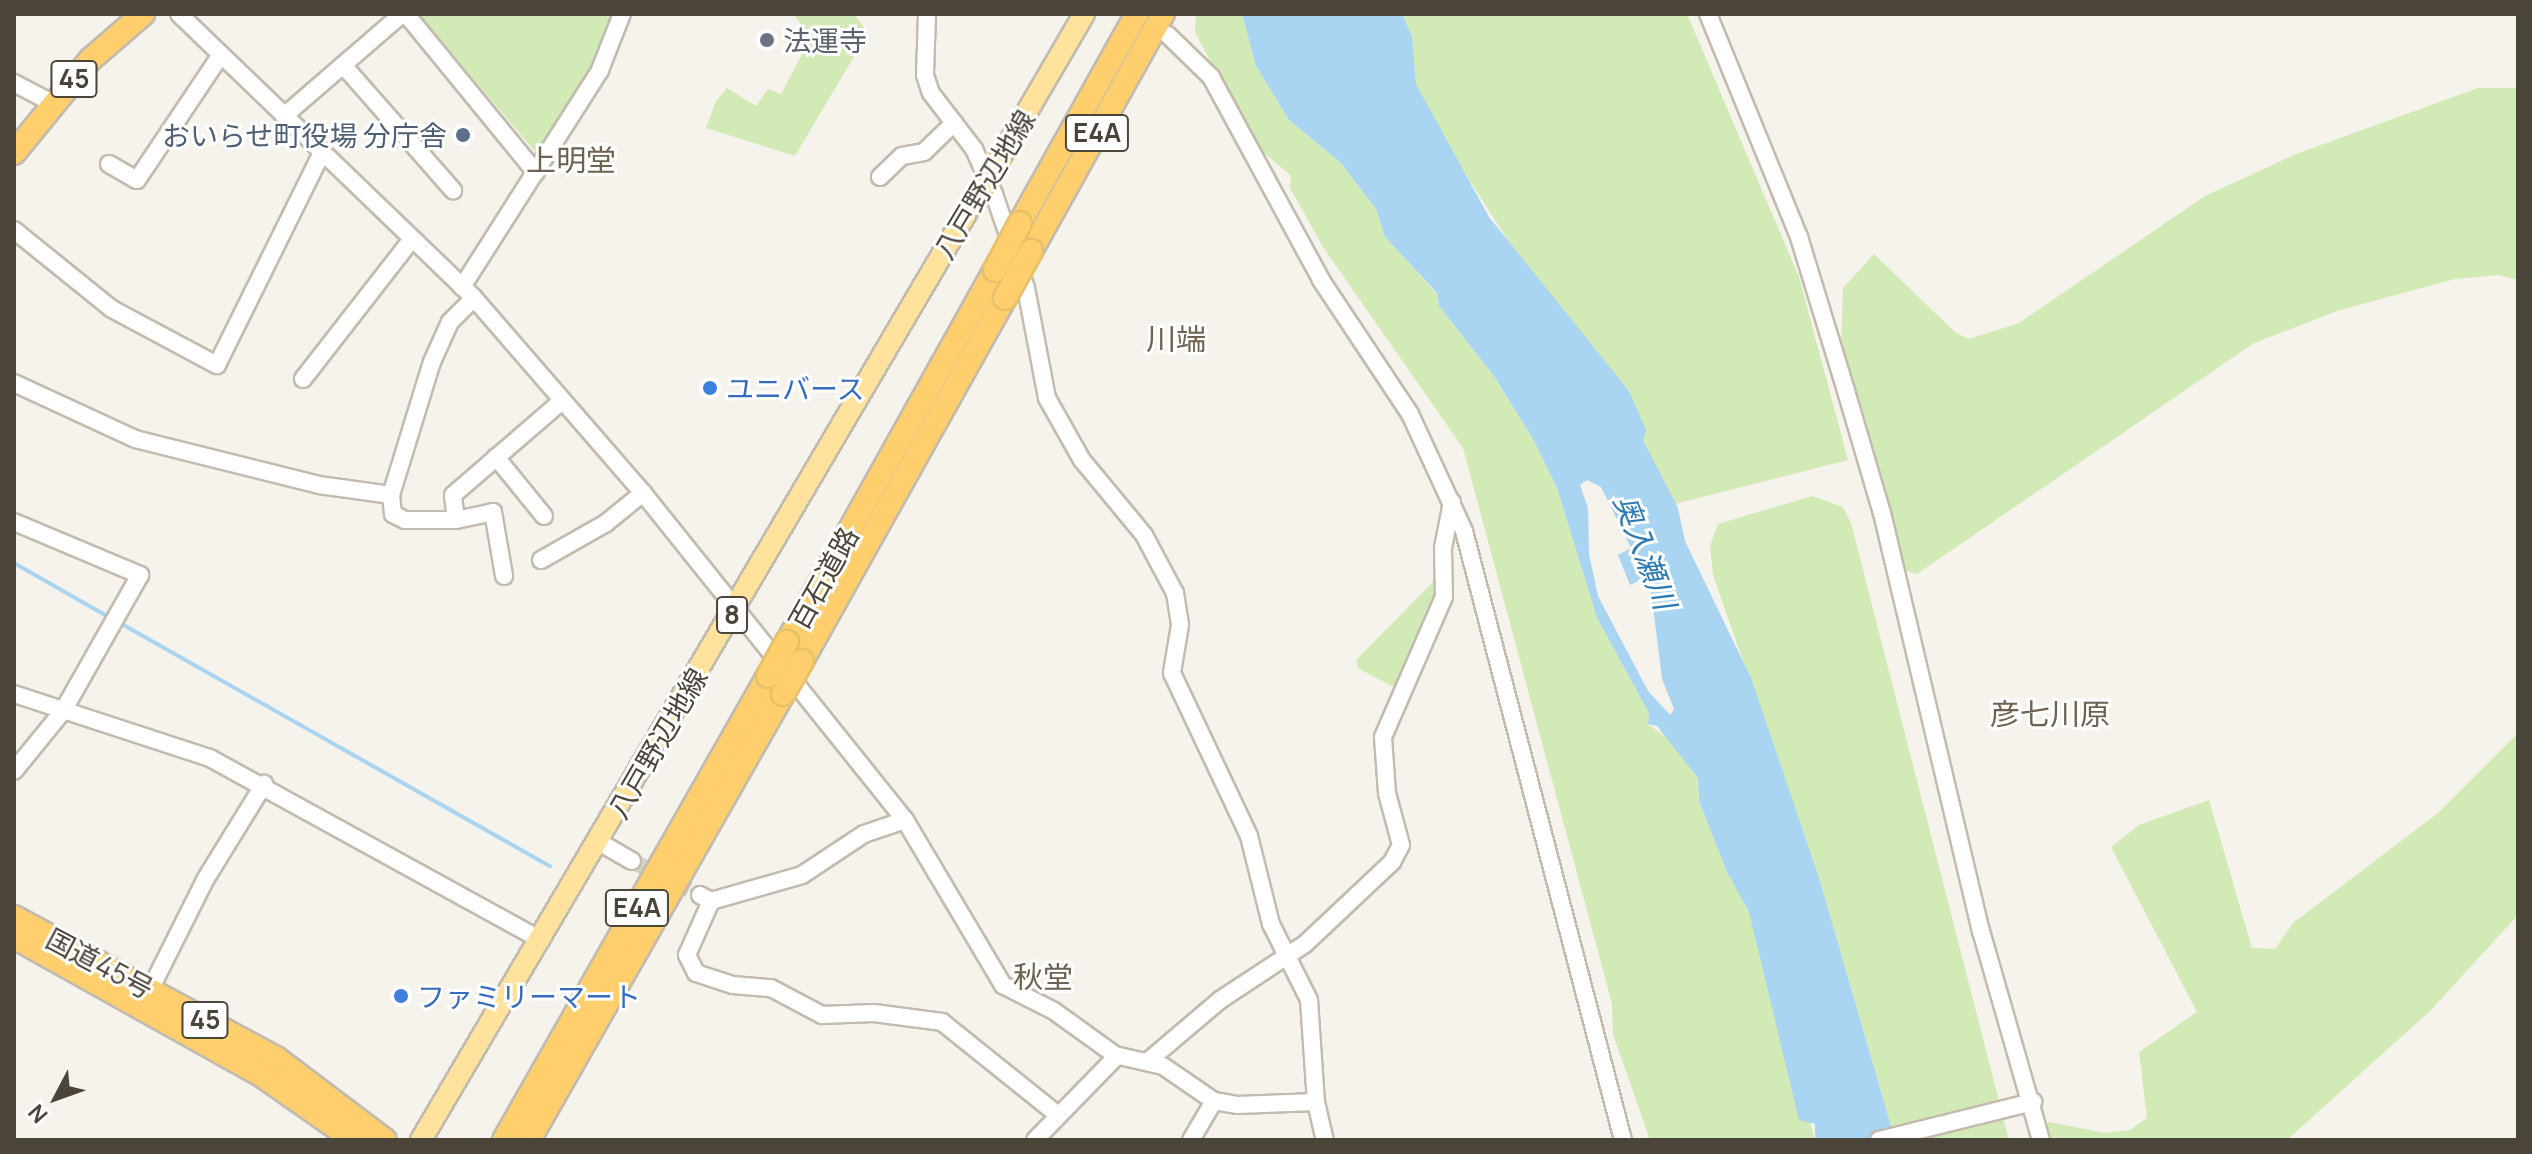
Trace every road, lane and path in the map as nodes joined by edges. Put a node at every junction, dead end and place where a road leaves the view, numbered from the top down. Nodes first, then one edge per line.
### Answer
1 (143, 14) edge
2 (179, 14) edge
3 (404, 14) edge
4 (622, 14) edge
5 (927, 14) edge
6 (1084, 14) edge
7 (1137, 14) edge
8 (1708, 14) edge
9 (1166, 24) edge
10 (220, 56) junction
11 (343, 65) junction
12 (14, 83) edge
13 (54, 104) junction
14 (284, 116) junction
15 (954, 123) junction
16 (14, 153) edge
17 (322, 153) junction
18 (109, 164) dead end
19 (536, 173) junction
20 (880, 177) dead end
21 (453, 190) dead end
22 (14, 230) edge
23 (412, 239) junction
24 (468, 292) junction
25 (303, 379) dead end
26 (14, 383) edge
27 (562, 401) junction
28 (496, 457) junction
29 (643, 493) junction
30 (391, 495) junction
31 (1452, 502) junction
32 (544, 516) dead end
33 (456, 520) junction
34 (14, 522) edge
35 (541, 560) dead end
36 (504, 576) dead end
37 (736, 607) junction
38 (14, 694) edge
39 (63, 711) junction
40 (14, 771) edge
41 (264, 784) junction
42 (905, 820) junction
43 (599, 842) junction
44 (632, 861) tunnel mouth
45 (14, 917) edge
46 (14, 937) edge
47 (541, 940) junction
48 (1287, 951) junction
49 (150, 990) junction
50 (1117, 1056) junction
51 (1147, 1062) junction
52 (1214, 1101) junction
53 (1316, 1102) junction
54 (2027, 1102) junction
55 (1058, 1115) junction
56 (354, 1140) edge
57 (385, 1140) edge
58 (421, 1140) edge
59 (504, 1140) edge
60 (530, 1140) edge
61 (1035, 1140) edge
62 (1191, 1140) edge
63 (1325, 1140) edge
64 (1623, 1140) edge
65 (1879, 1140) edge
66 (2041, 1140) edge

1 - 13 highway, 45
2 - 10 street
3 - 11 street
3 - 19 street
4 - 19 street
5 - 15 street
6 - 37 main road, 八戸野辺地線 / 8, bridge
7 - 59 highway, 百石道路 / E4A, bridge
8 - 54 street
9 - 31 street
9 - 60 highway, 百石道路 / E4A, bridge
10 - 14 street
10 - 18 street
11 - 14 street
11 - 21 street
12 - 13 street
13 - 16 highway, 45
14 - 17 street
15 - 20 street
15 - 48 street
17 - 22 street
17 - 23 street
19 - 24 street
23 - 24 street
23 - 25 street
24 - 27 street
24 - 30 street
26 - 30 street
27 - 28 street
27 - 29 street
28 - 32 street
28 - 33 street
29 - 35 street
29 - 37 street
30 - 33 street
31 - 48 street
31 - 64 street
33 - 36 street
34 - 39 street
37 - 42 street
37 - 43 main road, 八戸野辺地線 / 8
38 - 39 street
39 - 40 street
39 - 41 street
41 - 47 street
41 - 49 street
42 - 50 street
42 - 55 street
43 - 44 street
43 - 47 main road, 八戸野辺地線 / 8
45 - 49 highway, 国道45号 / 45
46 - 56 highway, 国道45号 / 45
47 - 58 main road, 八戸野辺地線 / 8
48 - 51 street
48 - 53 street
49 - 57 highway, 国道45号 / 45
50 - 51 street
50 - 55 street
51 - 52 street
52 - 53 street
52 - 62 street
53 - 63 street
54 - 65 street
54 - 66 street
55 - 61 street

